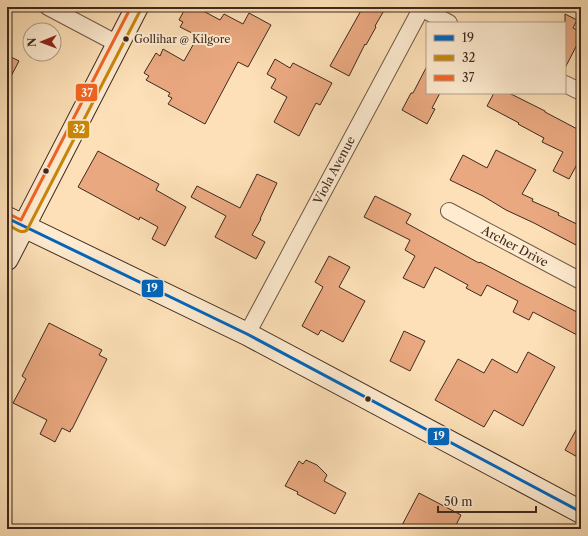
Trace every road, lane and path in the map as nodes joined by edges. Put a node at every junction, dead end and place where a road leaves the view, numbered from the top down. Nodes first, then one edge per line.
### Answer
1 (48, 7) edge
2 (137, 7) edge
3 (421, 8) edge
4 (447, 22) edge
5 (118, 44) junction
6 (566, 84) edge
7 (581, 92) edge
8 (449, 212) dead end
9 (15, 223) edge
10 (7, 259) edge
11 (581, 281) edge
12 (247, 334) junction
13 (581, 512) edge

1 - 5 street
2 - 5 main road
3 - 4 street
3 - 12 street, Viola Avenue
5 - 9 main road
6 - 7 street
8 - 11 street, Archer Drive
9 - 10 main road
9 - 12 main road
12 - 13 main road

